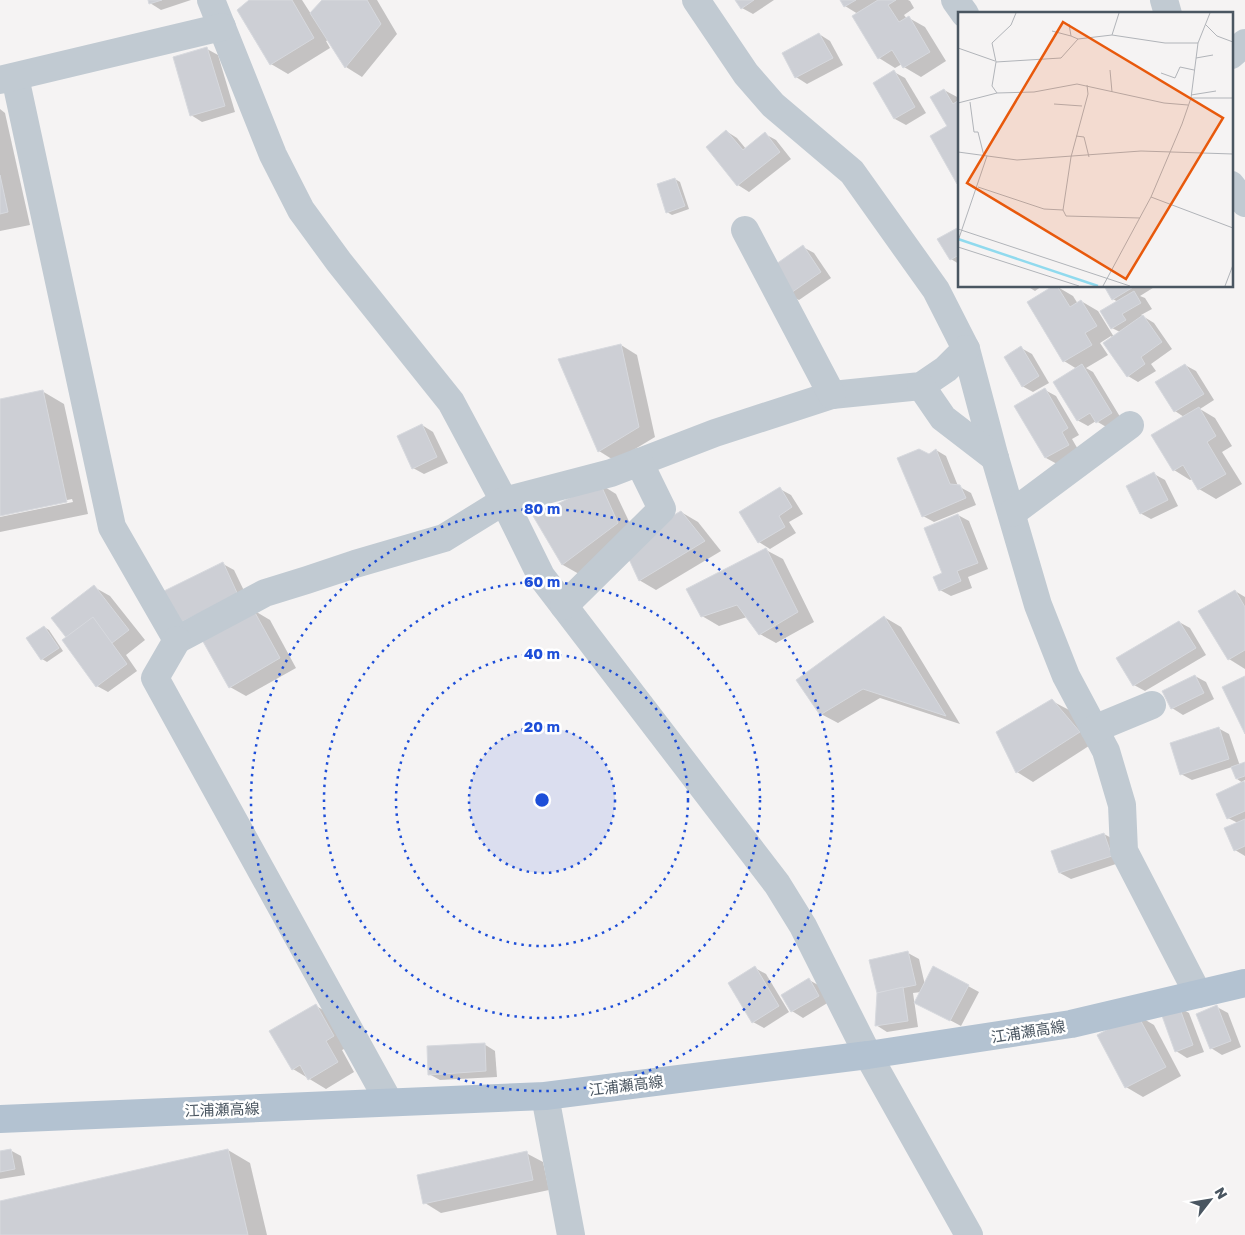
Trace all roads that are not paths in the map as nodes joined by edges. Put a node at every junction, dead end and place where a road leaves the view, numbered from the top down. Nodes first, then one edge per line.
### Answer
1 (696, 0) edge
2 (955, 0) edge
3 (215, 8) edge
4 (963, 12) edge
5 (1245, 43) edge
6 (1232, 54) edge
7 (8, 79) edge
8 (1232, 186) edge
9 (1245, 203) edge
10 (745, 230) dead end
11 (966, 349) junction
12 (921, 386) junction
13 (832, 395) junction
14 (1130, 425) dead end
15 (995, 458) junction
16 (639, 462) junction
17 (504, 501) junction
18 (1012, 513) junction
19 (564, 606) junction
20 (177, 640) junction
21 (1152, 705) dead end
22 (1094, 729) junction
23 (1245, 983) edge
24 (1198, 994) junction
25 (868, 1055) junction
26 (545, 1096) junction
27 (389, 1102) junction
28 (0, 1119) edge
29 (571, 1235) edge
30 (969, 1235) edge

1 - 11 street
2 - 4 street
3 - 7 street
3 - 17 street
5 - 6 street
7 - 20 street
8 - 9 street
10 - 13 street
11 - 12 street
11 - 15 street
12 - 13 street
12 - 15 street
13 - 16 street
14 - 18 street
15 - 18 street
16 - 17 street
16 - 19 street
17 - 19 street
17 - 20 street
18 - 22 street
19 - 25 street
20 - 27 street
21 - 22 street
22 - 24 street
23 - 24 main road, 江浦瀬高線
24 - 25 main road, 江浦瀬高線
25 - 26 main road, 江浦瀬高線
25 - 30 street
26 - 27 main road, 江浦瀬高線
26 - 29 street
27 - 28 main road, 江浦瀬高線

